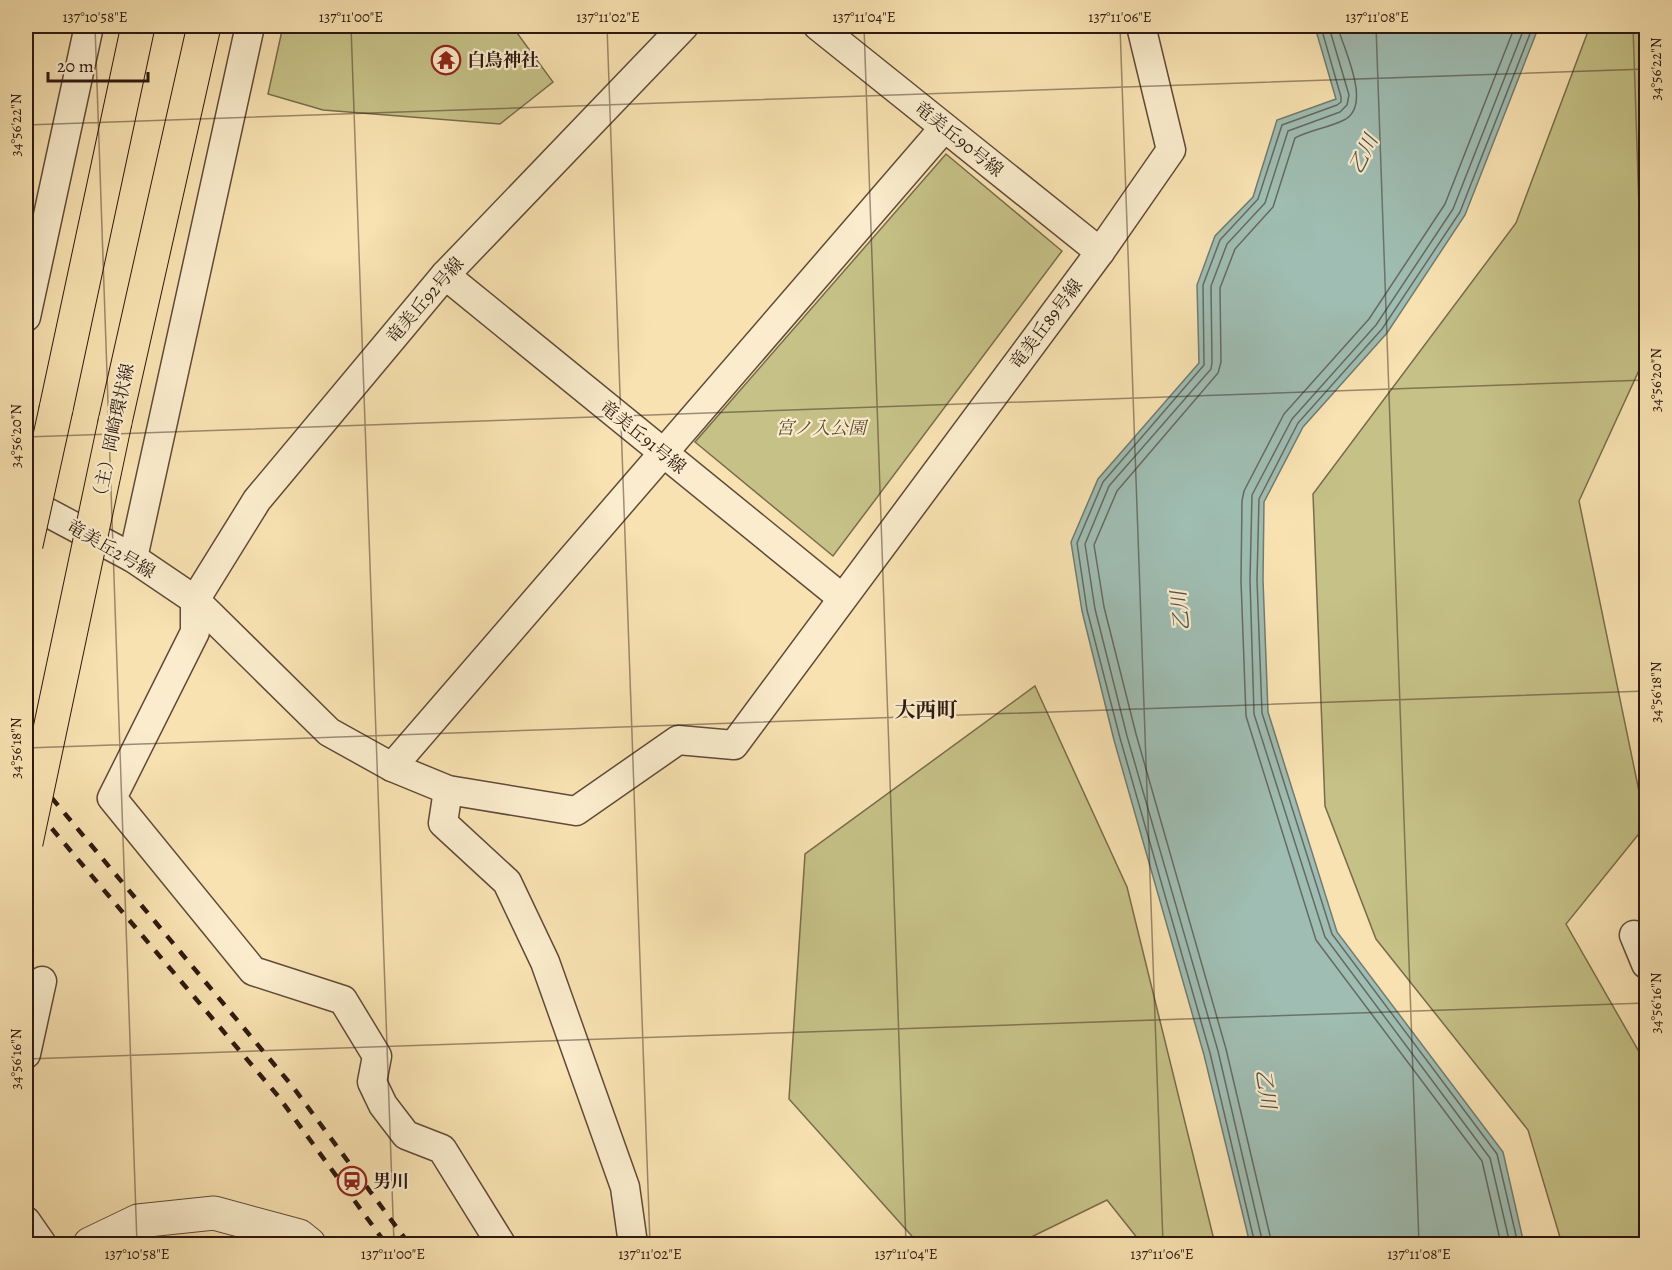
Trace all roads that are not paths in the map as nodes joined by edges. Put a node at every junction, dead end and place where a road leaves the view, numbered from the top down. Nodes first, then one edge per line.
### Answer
1 (89, 26) edge
2 (138, 26) edge
3 (204, 26) edge
4 (250, 26) edge
5 (684, 26) edge
6 (819, 26) edge
7 (1141, 26) edge
8 (944, 128) junction
9 (1100, 252) junction
10 (445, 274) junction
11 (26, 317) edge
12 (662, 453) junction
13 (26, 501) edge
14 (26, 545) edge
15 (133, 558) junction
16 (842, 598) junction
17 (195, 600) junction
18 (392, 767) junction
19 (448, 790) junction
20 (26, 843) edge
21 (1640, 939) edge
22 (1647, 964) edge
23 (42, 981) dead end
24 (26, 1054) edge
25 (26, 1221) edge
26 (42, 1245) edge
27 (90, 1245) edge
28 (309, 1245) edge
29 (501, 1245) edge
30 (633, 1245) edge

1 - 11 street
2 - 14 main road, bridge
3 - 20 main road, （主）岡崎環状線, bridge
4 - 15 street
5 - 10 street, 竜美丘92号線
6 - 8 street, 竜美丘90号線
7 - 9 street, 竜美丘89号線
8 - 9 street, 竜美丘90号線
8 - 12 street
9 - 16 street, 竜美丘89号線
10 - 12 street, 竜美丘91号線
10 - 17 street, 竜美丘92号線
12 - 16 street, 竜美丘91号線
12 - 18 street
13 - 15 street, 竜美丘2号線
15 - 17 street, 竜美丘2号線
16 - 19 street, 竜美丘89号線
17 - 18 street, 竜美丘2号線
17 - 29 street
18 - 19 street, 竜美丘2号線
19 - 30 street
21 - 22 street
23 - 24 street
25 - 26 street
27 - 28 street

